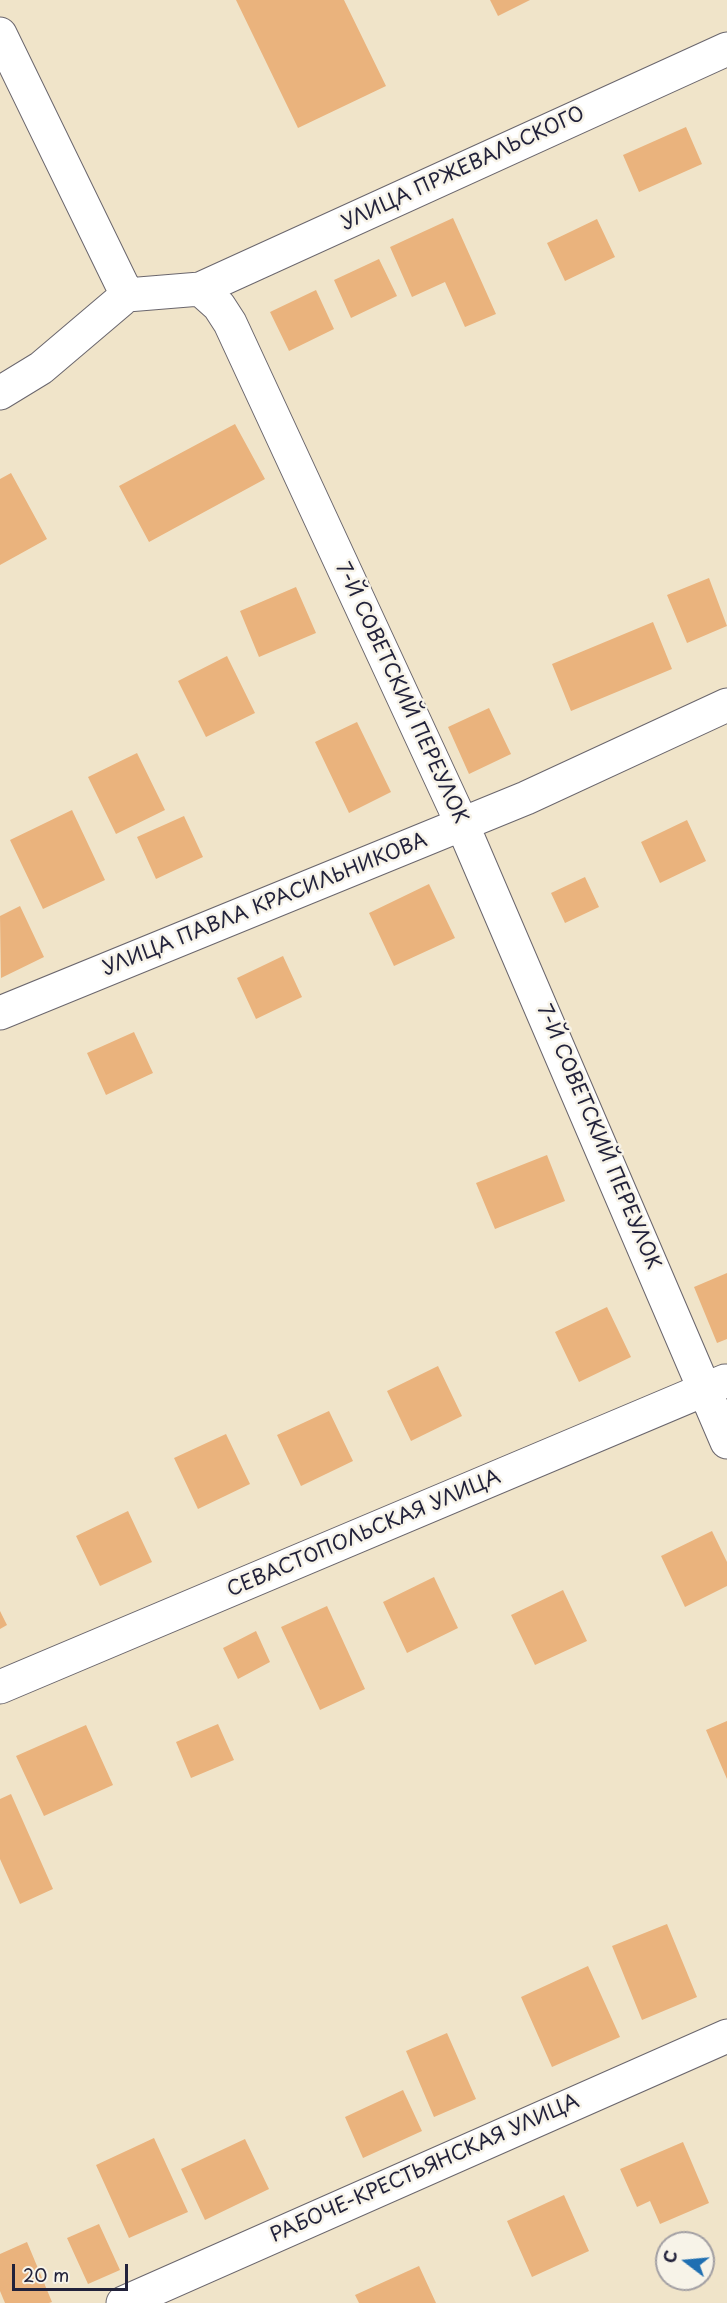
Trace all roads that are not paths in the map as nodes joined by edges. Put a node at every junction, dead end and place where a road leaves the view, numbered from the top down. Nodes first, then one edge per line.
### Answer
1 (0, 34) edge
2 (727, 49) edge
3 (200, 289) junction
4 (127, 295) junction
5 (0, 393) edge
6 (727, 705) edge
7 (462, 824) junction
8 (0, 1013) edge
9 (717, 1385) edge
10 (727, 1442) edge
11 (0, 1687) edge
12 (727, 2036) edge
13 (123, 2303) edge

1 - 4 street
2 - 3 street, УЛИЦА ПРЖЕВАЛЬСКОГО
3 - 4 street
3 - 7 street, 7-Й СОВЕТСКИЙ ПЕРЕУЛОК
4 - 5 street
6 - 7 street, УЛИЦА ПАВЛА КРАСИЛЬНИКОВА
7 - 8 street, УЛИЦА ПАВЛА КРАСИЛЬНИКОВА
7 - 9 street, 7-Й СОВЕТСКИЙ ПЕРЕУЛОК
9 - 10 street, 7-Й СОВЕТСКИЙ ПЕРЕУЛОК
9 - 11 street, СЕВАСТОПОЛЬСКАЯ УЛИЦА
12 - 13 street, РАБОЧЕ-КРЕСТЬЯНСКАЯ УЛИЦА

